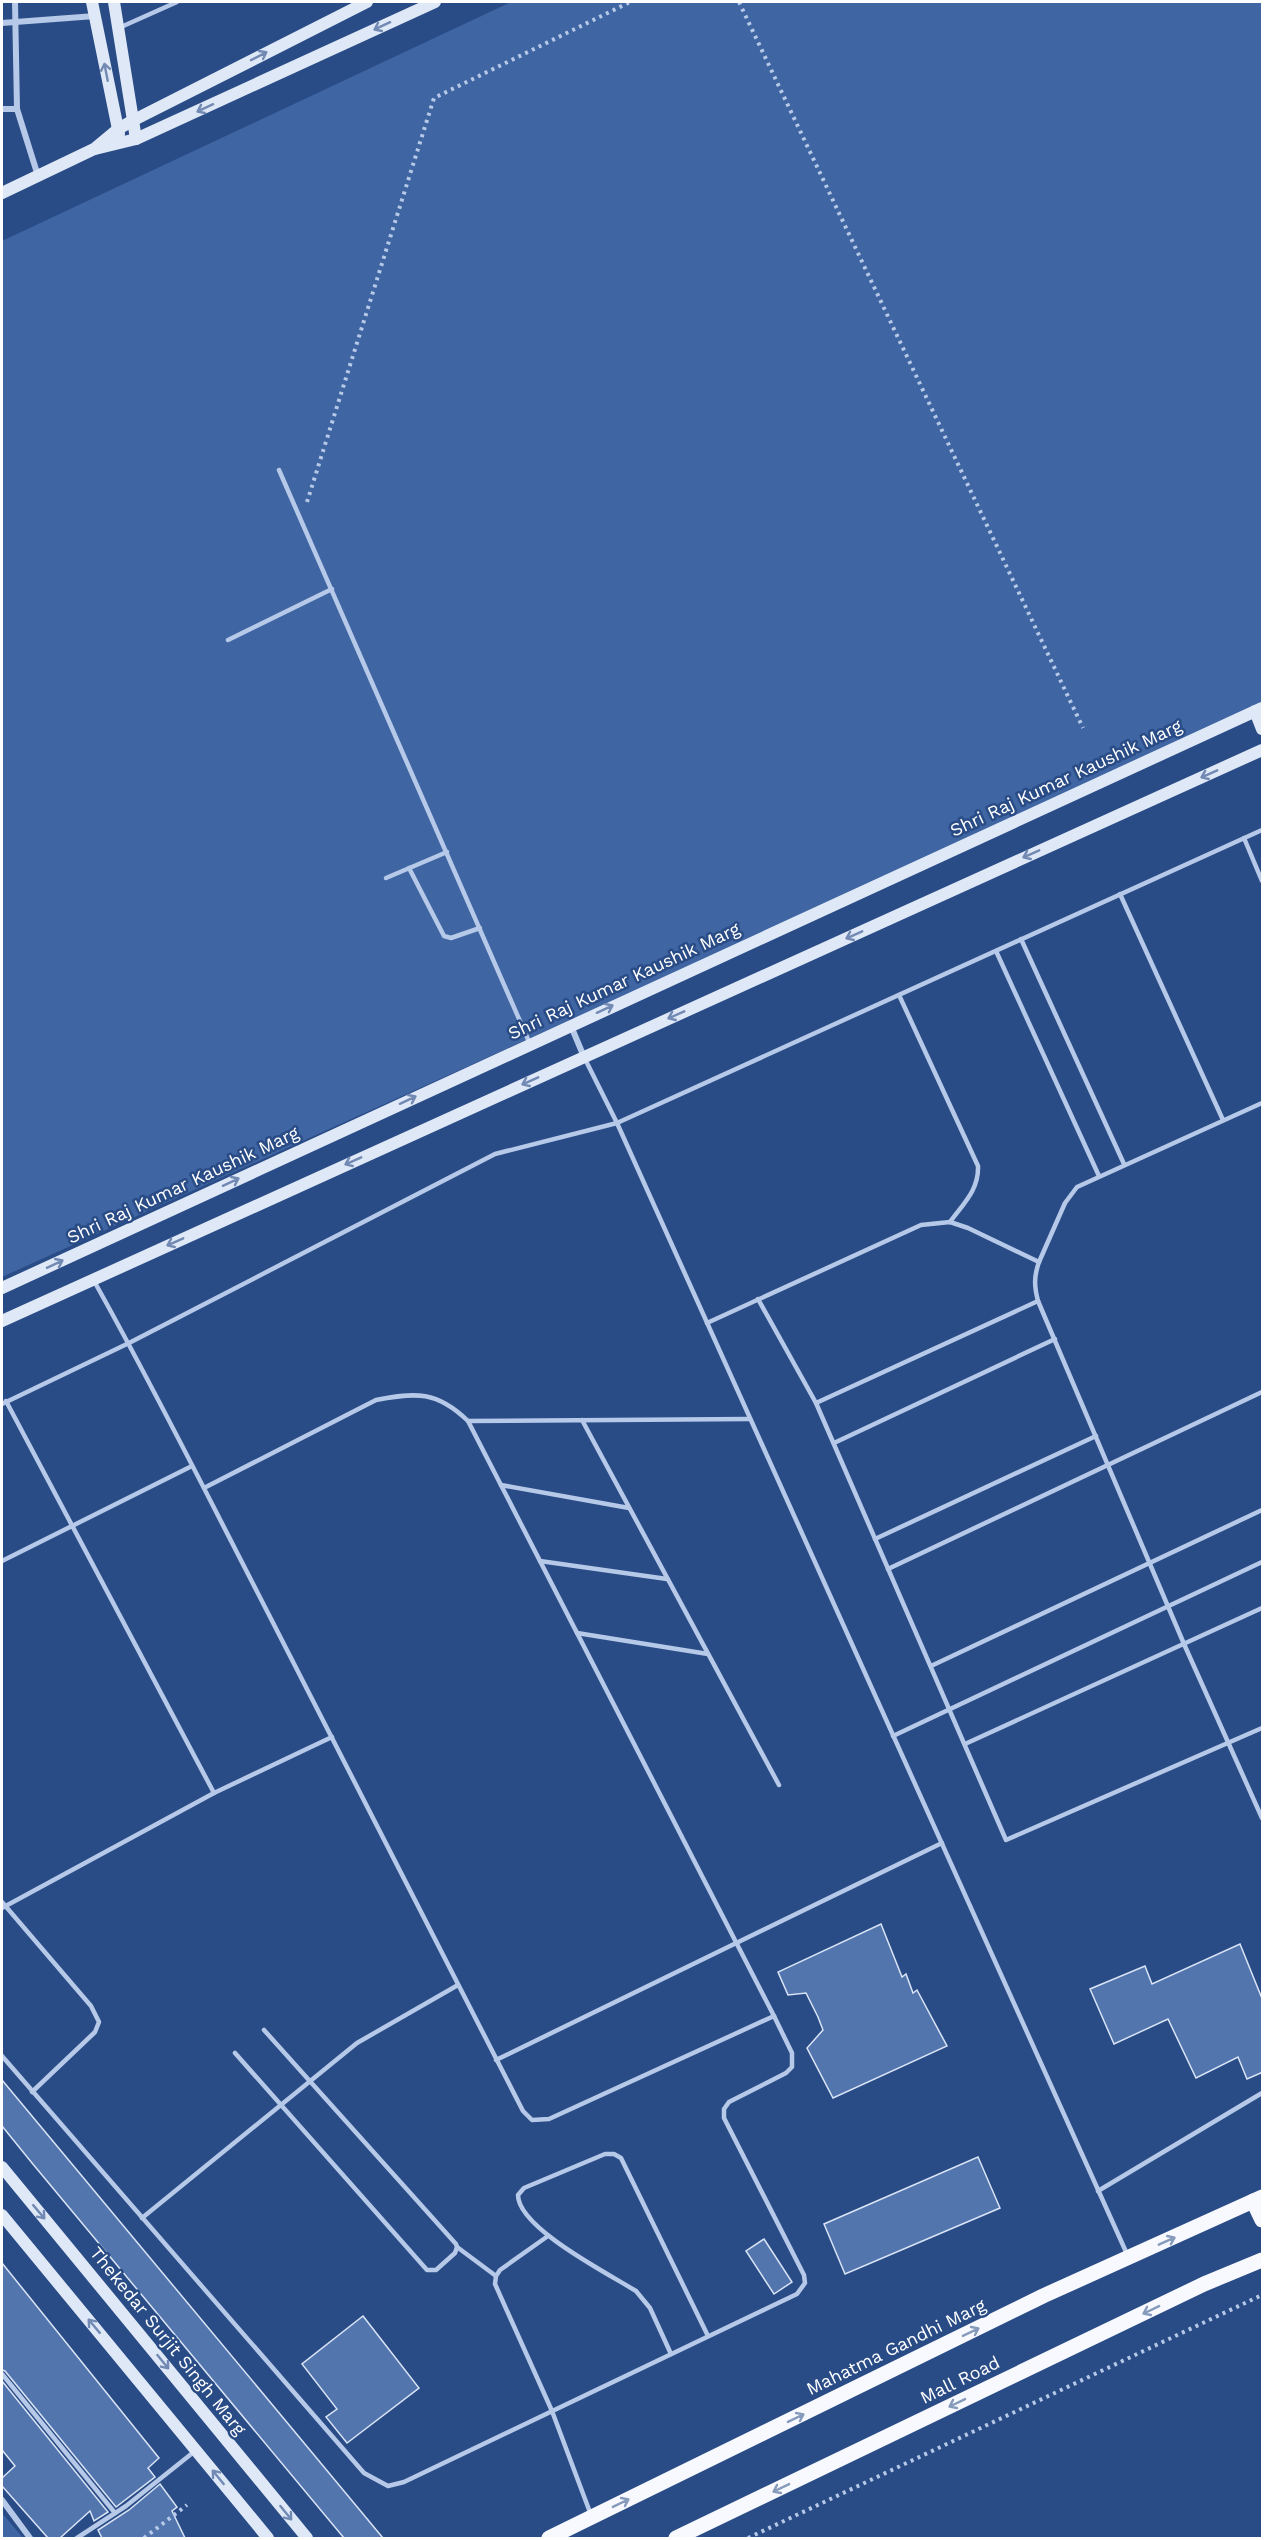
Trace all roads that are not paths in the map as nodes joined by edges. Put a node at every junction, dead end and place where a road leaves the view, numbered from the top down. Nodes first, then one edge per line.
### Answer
1 (15, 2) edge
2 (92, 2) edge
3 (114, 2) edge
4 (177, 2) edge
5 (367, 2) edge
6 (435, 2) edge
7 (95, 16) junction
8 (14, 21) junction
9 (2, 23) edge
10 (118, 28) junction
11 (2, 109) edge
12 (17, 109) junction
13 (132, 121) junction
14 (118, 129) junction
15 (136, 139) junction
16 (121, 144) junction
17 (94, 149) junction
18 (38, 176) junction
19 (2, 193) edge
20 (279, 470) dead end
21 (332, 589) junction
22 (228, 640) dead end
23 (1259, 710) edge
24 (1263, 729) edge
25 (1263, 750) edge
26 (1263, 830) edge
27 (1244, 838) junction
28 (447, 852) junction
29 (409, 868) junction
30 (386, 878) dead end
31 (1263, 881) edge
32 (1120, 894) junction
33 (480, 928) junction
34 (1022, 939) junction
35 (996, 951) junction
36 (899, 995) junction
37 (571, 1025) junction
38 (530, 1044) junction
39 (584, 1057) junction
40 (1261, 1103) edge
41 (1263, 1110) edge
42 (1223, 1120) junction
43 (617, 1123) junction
44 (1124, 1164) junction
45 (1099, 1176) junction
46 (950, 1222) junction
47 (1039, 1262) junction
48 (93, 1279) junction
49 (2, 1288) edge
50 (759, 1299) junction
51 (1038, 1301) junction
52 (2, 1321) edge
53 (707, 1323) junction
54 (1055, 1339) junction
55 (129, 1343) junction
56 (1263, 1392) edge
57 (4, 1402) edge
58 (816, 1403) junction
59 (750, 1419) junction
60 (468, 1420) junction
61 (582, 1420) junction
62 (1096, 1436) junction
63 (834, 1443) junction
64 (1109, 1465) junction
65 (192, 1466) junction
66 (501, 1485) junction
67 (204, 1488) junction
68 (629, 1508) junction
69 (1263, 1510) edge
70 (72, 1526) junction
71 (875, 1539) junction
72 (2, 1561) edge
73 (540, 1561) junction
74 (1263, 1562) edge
75 (1150, 1563) junction
76 (888, 1569) junction
77 (667, 1579) junction
78 (1169, 1606) junction
79 (1263, 1608) edge
80 (577, 1633) junction
81 (1184, 1644) junction
82 (708, 1653) junction
83 (931, 1666) junction
84 (950, 1710) junction
85 (1263, 1728) edge
86 (893, 1736) junction
87 (332, 1737) junction
88 (1230, 1742) junction
89 (964, 1744) junction
90 (779, 1785) dead end
91 (214, 1793) junction
92 (1263, 1818) edge
93 (942, 1843) junction
94 (3, 1905) edge
95 (737, 1945) junction
96 (458, 1985) junction
97 (774, 2016) junction
98 (264, 2030) dead end
99 (235, 2053) dead end
100 (2, 2056) edge
101 (496, 2060) junction
102 (310, 2082) junction
103 (32, 2092) junction
104 (1263, 2093) edge
105 (281, 2106) junction
106 (2, 2167) edge
107 (1098, 2191) junction
108 (1258, 2199) edge
109 (2, 2215) edge
110 (142, 2218) junction
111 (1263, 2220) edge
112 (548, 2236) junction
113 (457, 2247) junction
114 (1128, 2258) junction
115 (1263, 2260) edge
116 (496, 2276) junction
117 (708, 2336) junction
118 (671, 2354) junction
119 (2, 2374) edge
120 (552, 2410) junction
121 (196, 2450) junction
122 (2, 2500) edge
123 (115, 2513) junction
124 (592, 2517) junction
125 (30, 2538) edge
126 (77, 2538) edge
127 (268, 2538) edge
128 (307, 2538) edge
129 (549, 2538) edge
130 (676, 2538) edge

1 - 8 street
2 - 7 street
3 - 10 street
4 - 10 lane
13 -> 5 street
6 -> 15 street
7 - 8 street
14 -> 7 street
8 - 9 street
8 - 12 street
10 - 13 street
11 - 12 street
12 - 18 street
13 - 14 street
13 - 15 street
14 - 16 street
14 - 17 street
15 - 16 street
16 - 17 street
17 - 18 street
18 - 19 street
20 - 21 lane
21 - 22 lane
21 - 28 lane
23 - 24 street
37 -> 23 street, Shri Raj Kumar Kaushik Marg
25 -> 39 street
26 - 27 lane
27 - 31 lane
27 - 32 lane
28 - 29 lane
28 - 33 lane
29 - 30 lane
29 - 33 lane
32 - 34 lane
32 - 42 lane
33 - 38 lane
34 - 35 lane
34 - 44 lane
35 - 36 lane
35 - 45 lane
36 - 43 lane
36 - 46 lane
37 - 38 street, Shri Raj Kumar Kaushik Marg
37 - 39 street
49 -> 38 street, Shri Raj Kumar Kaushik Marg
39 - 43 lane
39 -> 48 street
40 - 41 lane
40 - 42 lane
42 - 44 lane
43 - 53 lane
43 - 55 lane
44 - 45 lane
45 - 47 lane
46 - 47 lane
46 - 50 lane
47 - 51 lane
48 - 52 street
48 - 55 lane
50 - 53 lane
50 - 58 lane
51 - 54 lane
51 - 58 lane
53 - 59 lane
54 - 62 lane
54 - 63 lane
55 - 57 lane
55 - 65 lane
56 - 64 lane
57 - 70 lane
58 - 63 lane
59 - 61 lane
59 - 86 lane
60 - 61 lane
60 - 66 lane
60 - 67 lane
61 - 68 lane
62 - 64 lane
62 - 71 lane
63 - 71 lane
64 - 75 lane
64 - 76 lane
65 - 67 lane
65 - 70 lane
66 - 68 lane
66 - 73 lane
67 - 87 lane
68 - 77 lane
69 - 75 lane
70 - 72 lane
70 - 91 lane
71 - 76 lane
73 - 77 lane
73 - 80 lane
74 - 78 lane
75 - 78 lane
75 - 83 lane
76 - 83 lane
77 - 82 lane
78 - 81 lane
78 - 84 lane
79 - 81 lane
80 - 82 lane
80 - 95 lane
81 - 88 lane
81 - 89 lane
82 - 90 lane
83 - 84 lane
84 - 86 lane
84 - 89 lane
85 - 88 lane
86 - 93 lane
87 - 91 lane
87 - 96 lane
88 - 89 lane
88 - 92 lane
91 - 94 lane
93 - 95 lane
93 - 107 lane
94 - 103 lane
95 - 97 lane
95 - 101 lane
96 - 101 lane
96 - 102 lane
97 - 101 lane
97 - 117 lane
98 - 102 lane
99 - 105 lane
100 - 103 lane
102 - 105 lane
102 - 113 lane
103 - 110 lane
104 - 107 lane
105 - 110 lane
105 - 113 lane
106 -> 128 street, Thekedar Surjit Singh Marg
107 - 114 lane
108 - 111 main road
114 -> 108 main road, Mahatma Gandhi Marg
121 -> 109 street
110 - 120 lane
112 - 116 lane
112 - 117 lane
112 - 118 lane
113 - 116 lane
124 -> 114 main road, Mahatma Gandhi Marg
115 -> 130 main road, Mall Road
116 - 120 lane
117 - 118 lane
118 - 120 lane
119 - 123 lane
120 - 124 lane
121 - 123 lane
127 -> 121 street
122 - 125 street
123 - 126 lane
124 - 129 main road, Mahatma Gandhi Marg

